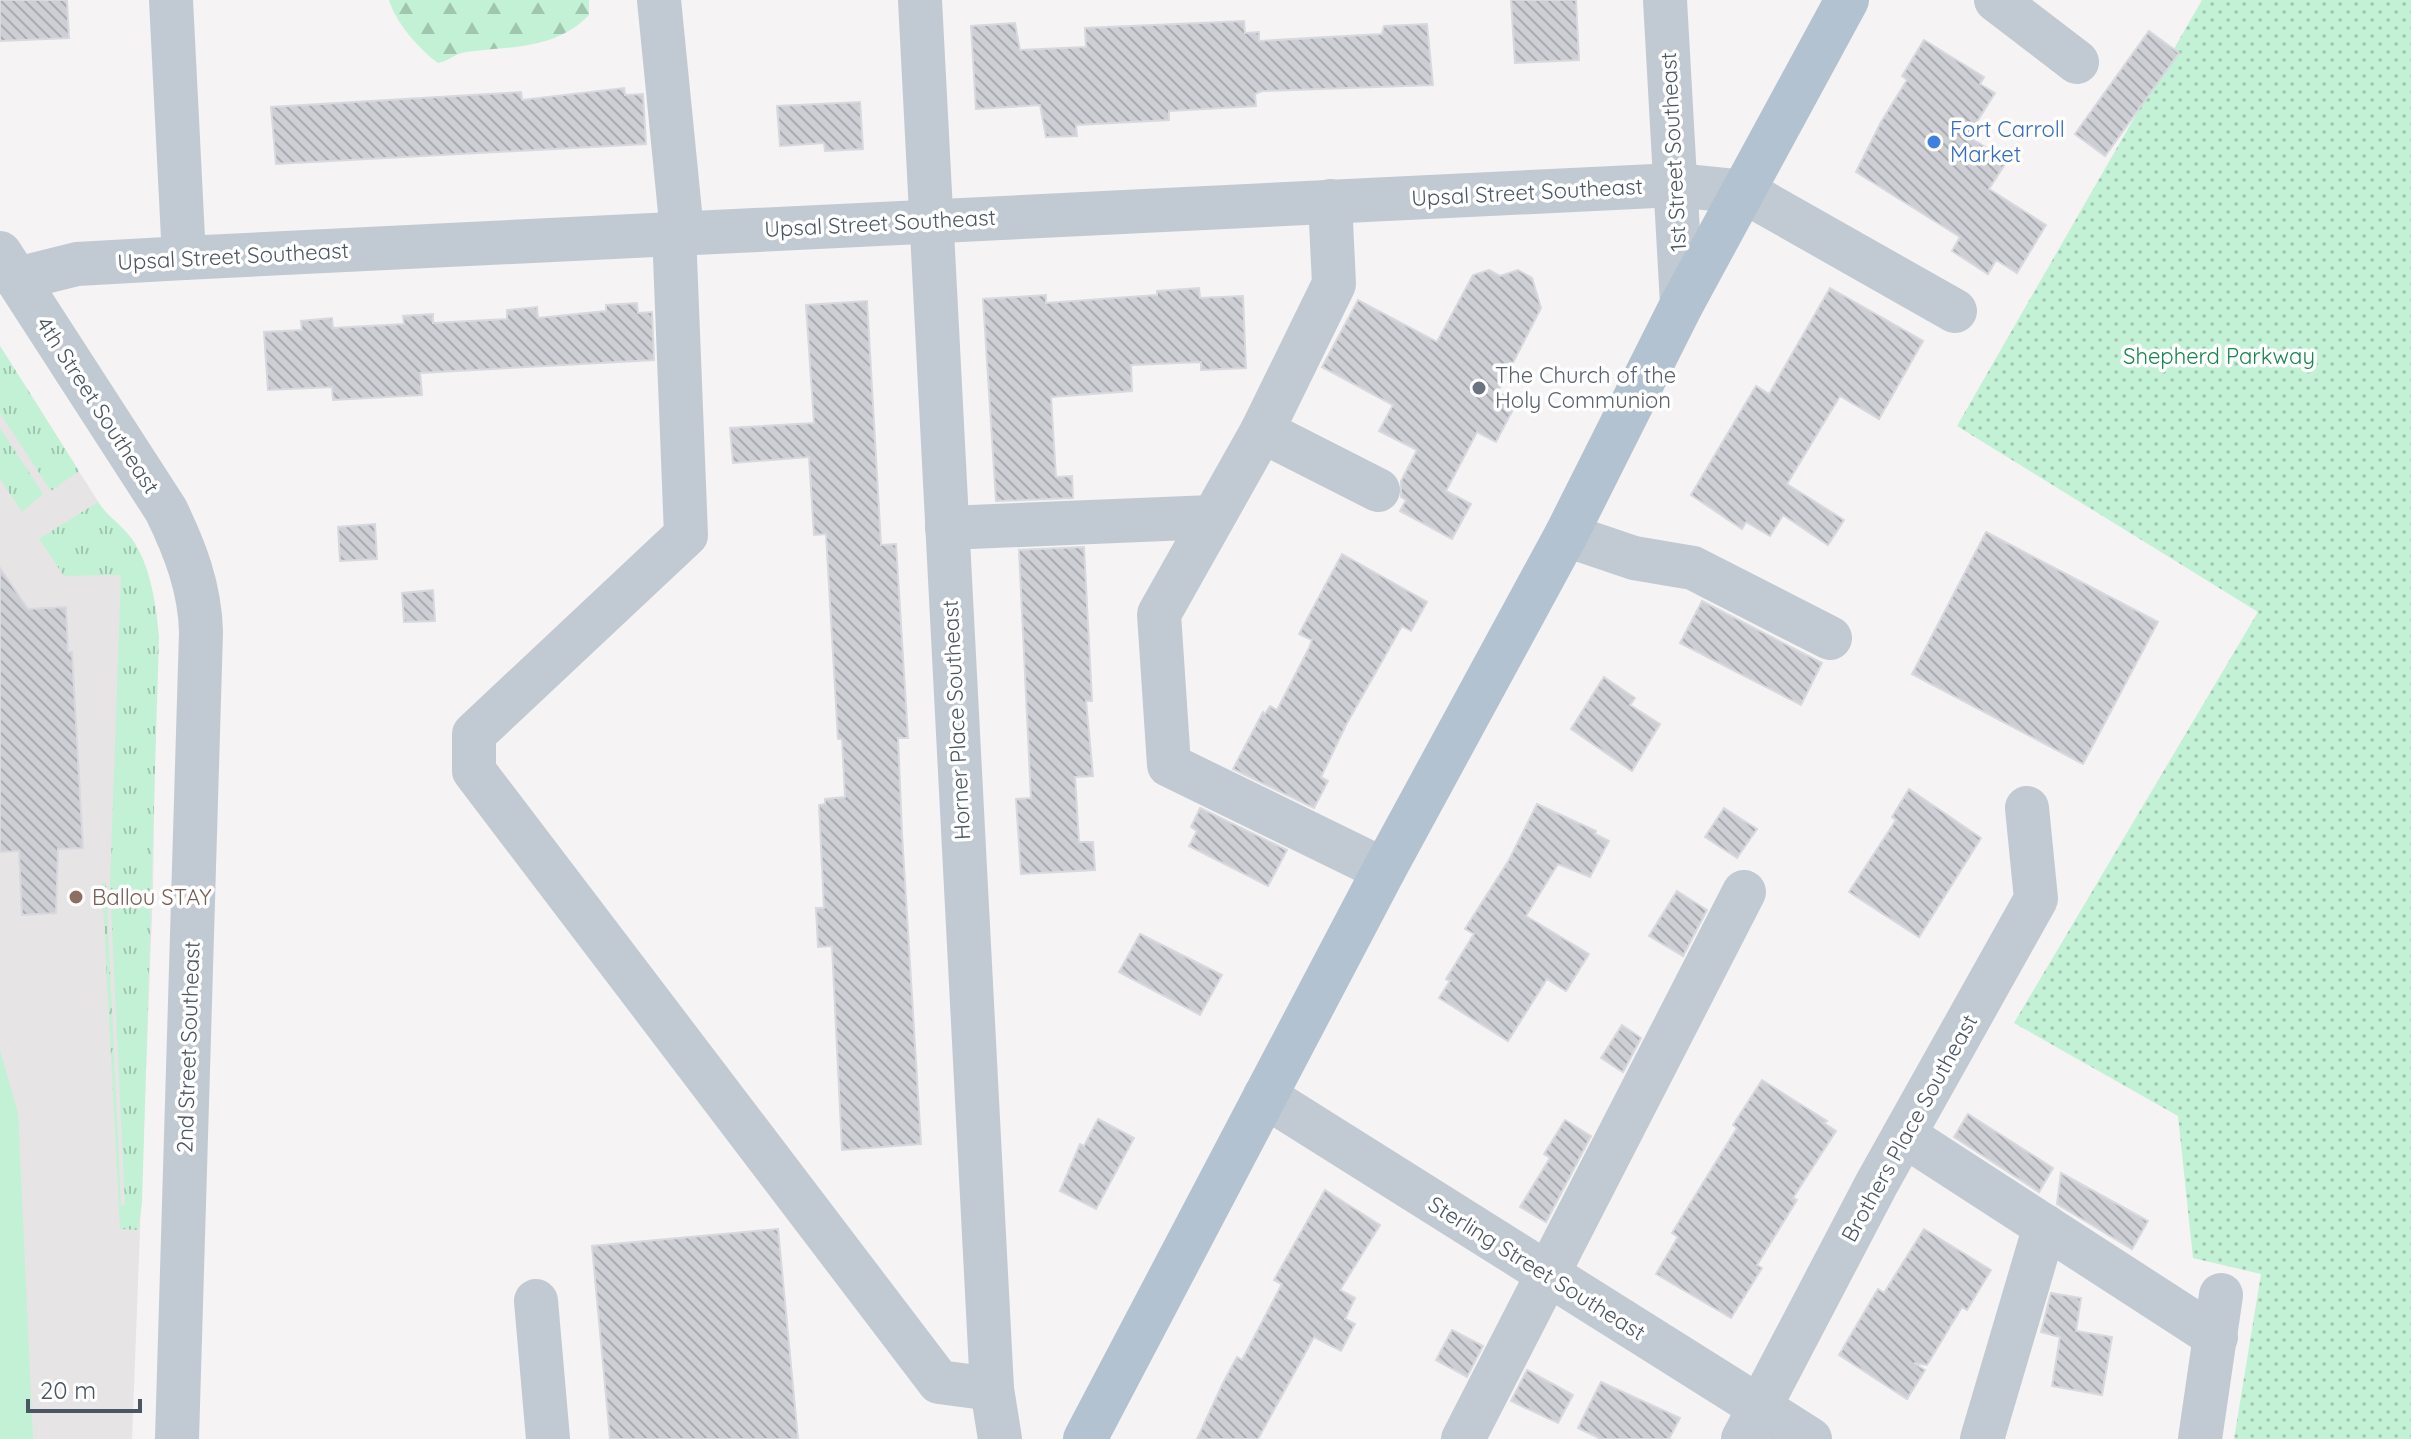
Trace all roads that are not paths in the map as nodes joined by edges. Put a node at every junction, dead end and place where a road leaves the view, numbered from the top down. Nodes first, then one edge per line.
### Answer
1 (171, 0) edge
2 (659, 0) edge
3 (920, 0) edge
4 (1665, 0) edge
5 (1847, 0) edge
6 (1996, 0) edge
7 (2077, 62) dead end
8 (1675, 185) junction
9 (1745, 192) junction
10 (1330, 201) junction
11 (932, 220) junction
12 (678, 232) junction
13 (184, 258) junction
14 (9, 266) edge
15 (1682, 304) junction
16 (1955, 311) dead end
17 (1262, 431) junction
18 (1378, 490) dead end
19 (1212, 517) junction
20 (947, 528) junction
21 (1566, 535) junction
22 (188, 561) joint
23 (1830, 638) dead end
24 (2027, 808) dead end
25 (1384, 870) junction
26 (1744, 892) dead end
27 (1265, 1096) junction
28 (1904, 1135) junction
29 (2045, 1226) junction
30 (1549, 1276) junction
31 (536, 1301) dead end
32 (992, 1389) junction
33 (1751, 1423) edge
34 (177, 1439) edge
35 (548, 1439) edge
36 (1000, 1439) edge
37 (1085, 1439) edge
38 (1463, 1439) edge
39 (1810, 1439) edge
40 (1982, 1439) edge
41 (2200, 1439) edge

1 - 13 street
2 - 12 street
3 - 11 street, Horner Place Southeast
4 - 8 street, 1st Street Southeast
5 - 9 main road
6 - 7 street
8 - 9 street, Upsal Street Southeast
8 - 10 street, Upsal Street Southeast
8 - 15 street, 1st Street Southeast
9 - 15 main road
9 - 16 street
10 - 11 street, Upsal Street Southeast
10 - 17 street
11 - 12 street, Upsal Street Southeast
11 - 20 street, Horner Place Southeast
12 - 13 street, Upsal Street Southeast
12 - 32 street
13 - 14 street, Upsal Street Southeast
14 - 22 street, 4th Street Southeast
15 - 21 main road
17 - 18 street
17 - 19 street
19 - 20 street
19 - 25 street
20 - 32 street, Horner Place Southeast
21 - 23 street
21 - 25 main road
22 - 34 street, 2nd Street Southeast
24 - 28 street, Brothers Place Southeast
25 - 27 main road
26 - 30 street
27 - 30 street, Sterling Street Southeast
27 - 37 main road
28 - 29 street
28 - 33 street, Brothers Place Southeast
29 - 40 street
29 - 41 street
30 - 33 street, Sterling Street Southeast
30 - 38 street
31 - 35 street
32 - 36 street, Horner Place Southeast
33 - 39 street, Sterling Street Southeast

